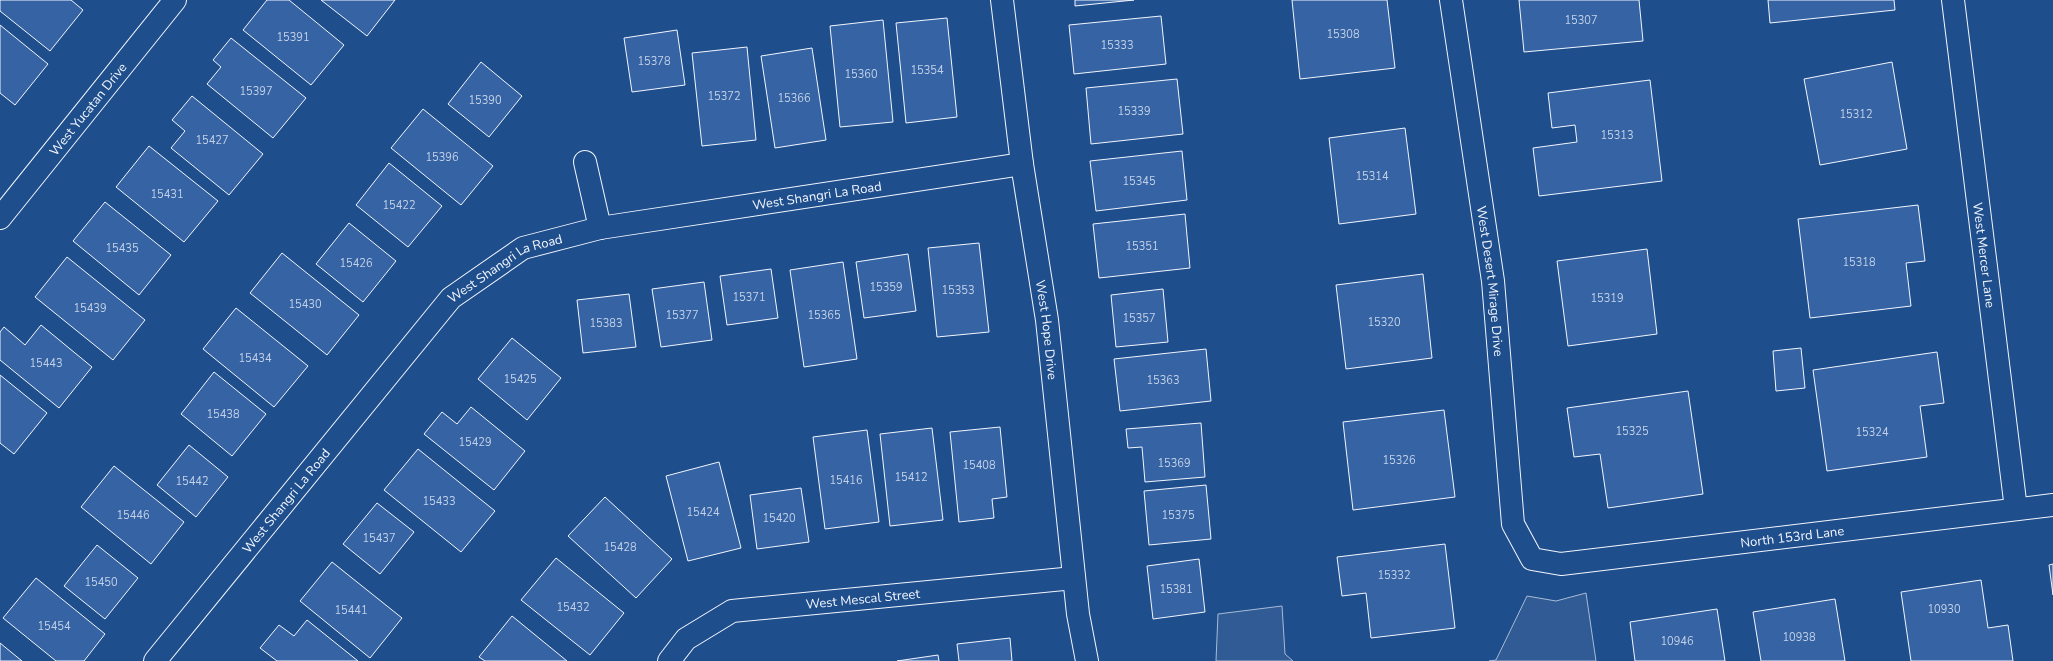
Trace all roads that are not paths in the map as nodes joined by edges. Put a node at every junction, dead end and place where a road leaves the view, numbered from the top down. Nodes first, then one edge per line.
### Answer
1 (175, 0) edge
2 (1002, 0) edge
3 (1451, 0) edge
4 (1953, 0) edge
5 (585, 162) dead end
6 (1022, 164) junction
7 (0, 218) edge
8 (600, 228) junction
9 (2053, 505) edge
10 (2016, 509) junction
11 (1532, 559) joint
12 (1074, 578) junction
13 (155, 661) edge
14 (669, 661) edge
15 (1087, 661) edge

1 - 7 street, West Yucatan Drive
2 - 6 street, West Hope Drive
3 - 11 street, West Desert Mirage Drive
4 - 10 street, West Mercer Lane
5 - 8 street
6 - 8 street, West Shangri La Road
6 - 12 street, West Hope Drive
8 - 13 street, West Shangri La Road
9 - 10 street, North 153rd Lane
10 - 11 street, North 153rd Lane
12 - 14 street, West Mescal Street
12 - 15 street, West Hope Drive

